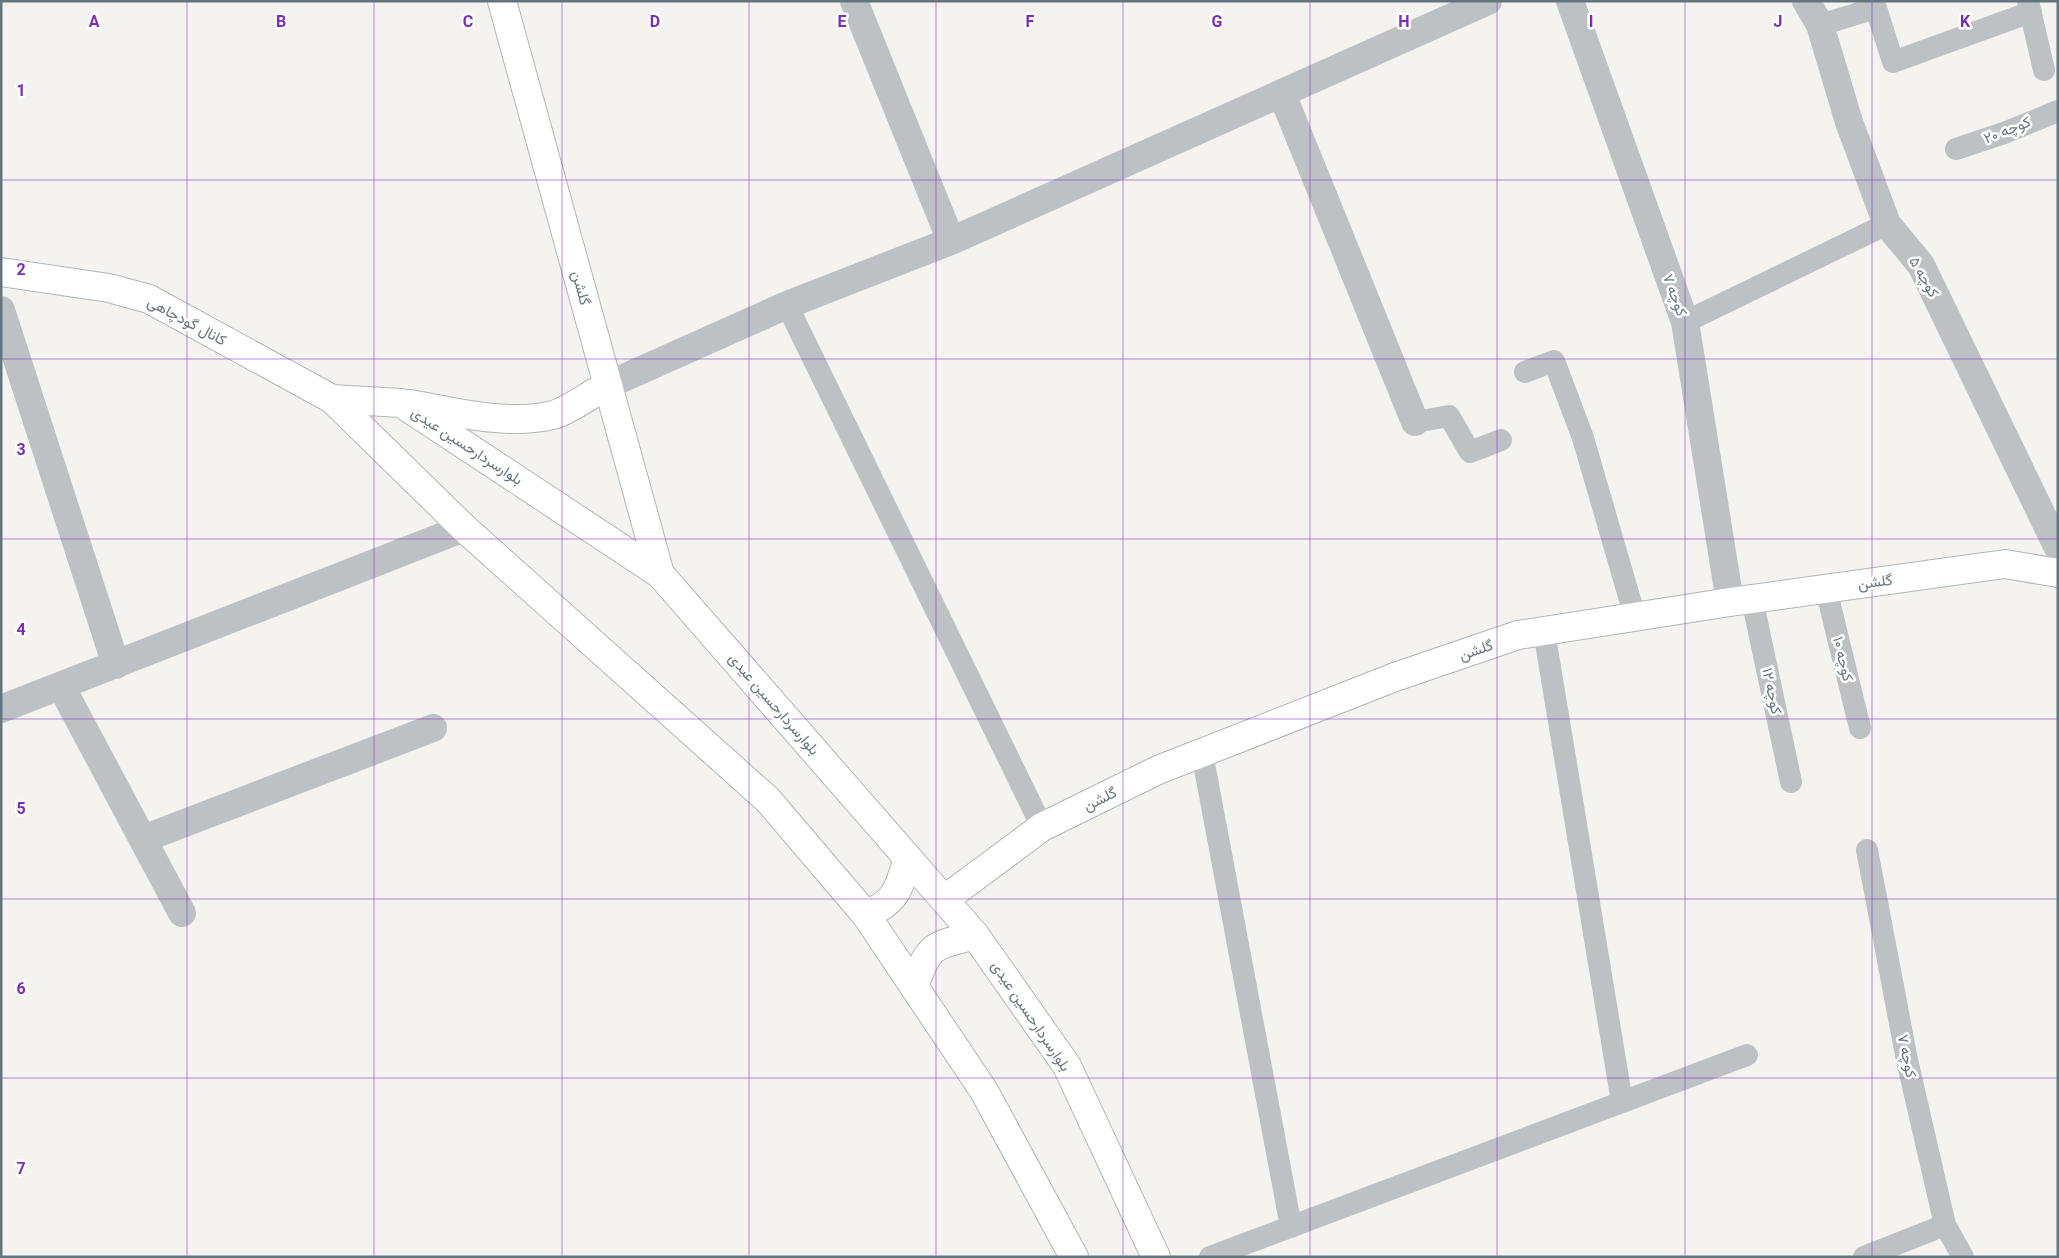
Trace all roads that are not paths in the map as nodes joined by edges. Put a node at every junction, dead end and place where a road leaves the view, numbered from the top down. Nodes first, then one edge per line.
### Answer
1 (502, 1) edge
2 (854, 1) edge
3 (1488, 1) edge
4 (1570, 1) edge
5 (1806, 1) edge
6 (2030, 7) edge
7 (1820, 26) junction
8 (2044, 70) dead end
9 (1282, 94) junction
10 (2058, 111) edge
11 (1956, 149) dead end
12 (1887, 224) junction
13 (951, 241) junction
14 (1, 272) edge
15 (787, 305) junction
16 (1, 310) edge
17 (1685, 322) junction
18 (1525, 372) dead end
19 (608, 385) junction
20 (332, 399) junction
21 (401, 403) junction
22 (1415, 422) joint
23 (1501, 440) dead end
24 (464, 528) junction
25 (2058, 548) edge
26 (2058, 573) edge
27 (660, 574) junction
28 (1826, 589) junction
29 (1741, 600) junction
30 (1635, 617) junction
31 (1544, 632) junction
32 (116, 665) junction
33 (61, 686) junction
34 (1, 709) edge
35 (433, 728) dead end
36 (1860, 728) dead end
37 (1202, 753) junction
38 (1791, 782) dead end
39 (1042, 827) junction
40 (143, 839) junction
41 (1867, 850) dead end
42 (908, 858) junction
43 (945, 900) junction
44 (182, 913) dead end
45 (866, 915) junction
46 (975, 935) junction
47 (914, 986) junction
48 (1747, 1055) dead end
49 (1622, 1102) junction
50 (1945, 1225) junction
51 (1291, 1226) junction
52 (1074, 1257) edge
53 (1156, 1257) edge
54 (1210, 1257) edge
55 (1864, 1257) edge
56 (1963, 1257) edge

1 - 19 street, گلشن
2 - 13 street
3 - 9 street
4 - 17 street, کوچه ۷
5 - 7 street, کوچه ۵
6 - 7 lane
6 - 8 lane
7 - 12 street, کوچه ۵
9 - 13 street
9 - 22 street
10 - 11 lane, کوچه ۲۰
12 - 17 lane
12 - 25 street, کوچه ۵
13 - 15 street
14 - 20 street, کانال گودچاهی
15 - 19 street
15 - 39 lane
16 - 32 street
17 - 29 street, کوچه ۷
18 - 30 lane
19 - 21 street
19 - 27 street, گلشن
20 - 21 street, بلوارسردارحسین عیدی
20 - 24 street
21 - 27 street, بلوارسردارحسین عیدی
22 - 23 lane
24 - 32 street
24 - 45 street
26 - 28 street, گلشن
27 - 42 street, بلوارسردارحسین عیدی
28 - 29 street, گلشن
28 - 36 lane, کوچه ۱۰
29 - 30 street, گلشن
29 - 38 lane, کوچه ۱۲
30 - 31 street, گلشن
31 - 37 street, گلشن
31 - 49 lane
32 - 33 street
33 - 34 street
33 - 40 street
35 - 40 street
37 - 39 street, گلشن
37 - 51 lane
39 - 43 street, گلشن
40 - 44 street
41 - 50 lane, کوچه ۷
42 - 43 street, بلوارسردارحسین عیدی
42 - 45 street
43 - 46 street, بلوارسردارحسین عیدی
45 - 47 street
46 - 47 street
46 - 53 street, بلوارسردارحسین عیدی
47 - 52 street
48 - 49 lane
49 - 51 lane
50 - 55 lane
50 - 56 lane, کوچه ۷
51 - 54 lane

